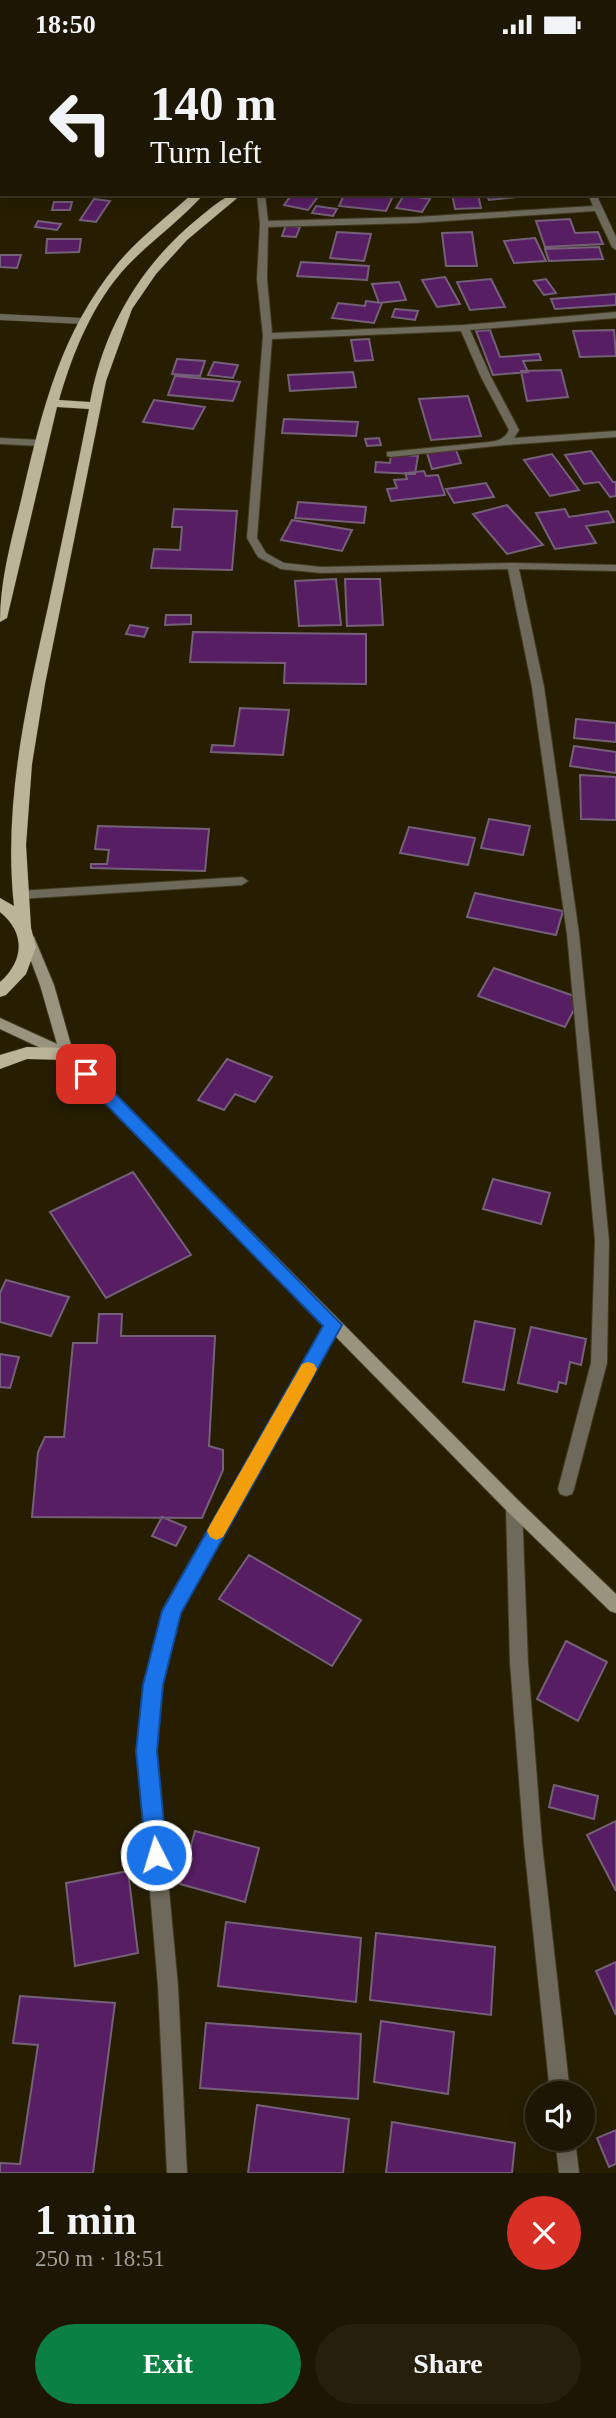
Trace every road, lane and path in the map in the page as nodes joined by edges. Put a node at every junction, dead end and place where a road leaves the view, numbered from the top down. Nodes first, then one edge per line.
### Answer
1 (197, 196) edge
2 (234, 196) edge
3 (261, 196) edge
4 (593, 196) edge
5 (599, 208) junction
6 (616, 221) edge
7 (264, 224) junction
8 (604, 224) junction
9 (616, 247) edge
10 (616, 314) edge
11 (0, 317) edge
12 (83, 321) junction
13 (464, 328) junction
14 (268, 336) junction
15 (52, 403) junction
16 (96, 406) junction
17 (616, 434) edge
18 (0, 441) edge
19 (506, 442) junction
20 (41, 443) junction
21 (391, 454) dead end
22 (513, 566) junction
23 (616, 568) edge
24 (0, 618) edge
25 (242, 881) dead end
26 (19, 895) junction
27 (0, 904) edge
28 (26, 931) junction
29 (0, 991) edge
30 (0, 1023) edge
31 (67, 1054) junction
32 (0, 1062) edge
33 (333, 1325) junction
34 (566, 1489) dead end
35 (514, 1507) junction
36 (616, 1605) edge
37 (559, 2081) edge
38 (566, 2151) edge
39 (177, 2173) edge
40 (569, 2173) edge

1 - 12 main road
2 - 16 main road
3 - 7 street
4 - 5 street
5 - 7 street
5 - 8 street
6 - 8 street
7 - 14 street
8 - 9 street
10 - 13 street
11 - 12 lane
12 - 15 main road
13 - 14 street
13 - 19 street
14 - 22 street
15 - 16 main road
15 - 20 main road
16 - 26 main road
17 - 19 street
18 - 20 street
19 - 21 street
20 - 24 main road
22 - 23 street
22 - 34 street
25 - 26 street
26 - 28 main road
27 - 28 main road
28 - 29 main road
28 - 31 street
30 - 31 street
31 - 32 main road
31 - 33 street
33 - 35 street
33 - 39 street
35 - 36 street
35 - 37 street
38 - 40 street

